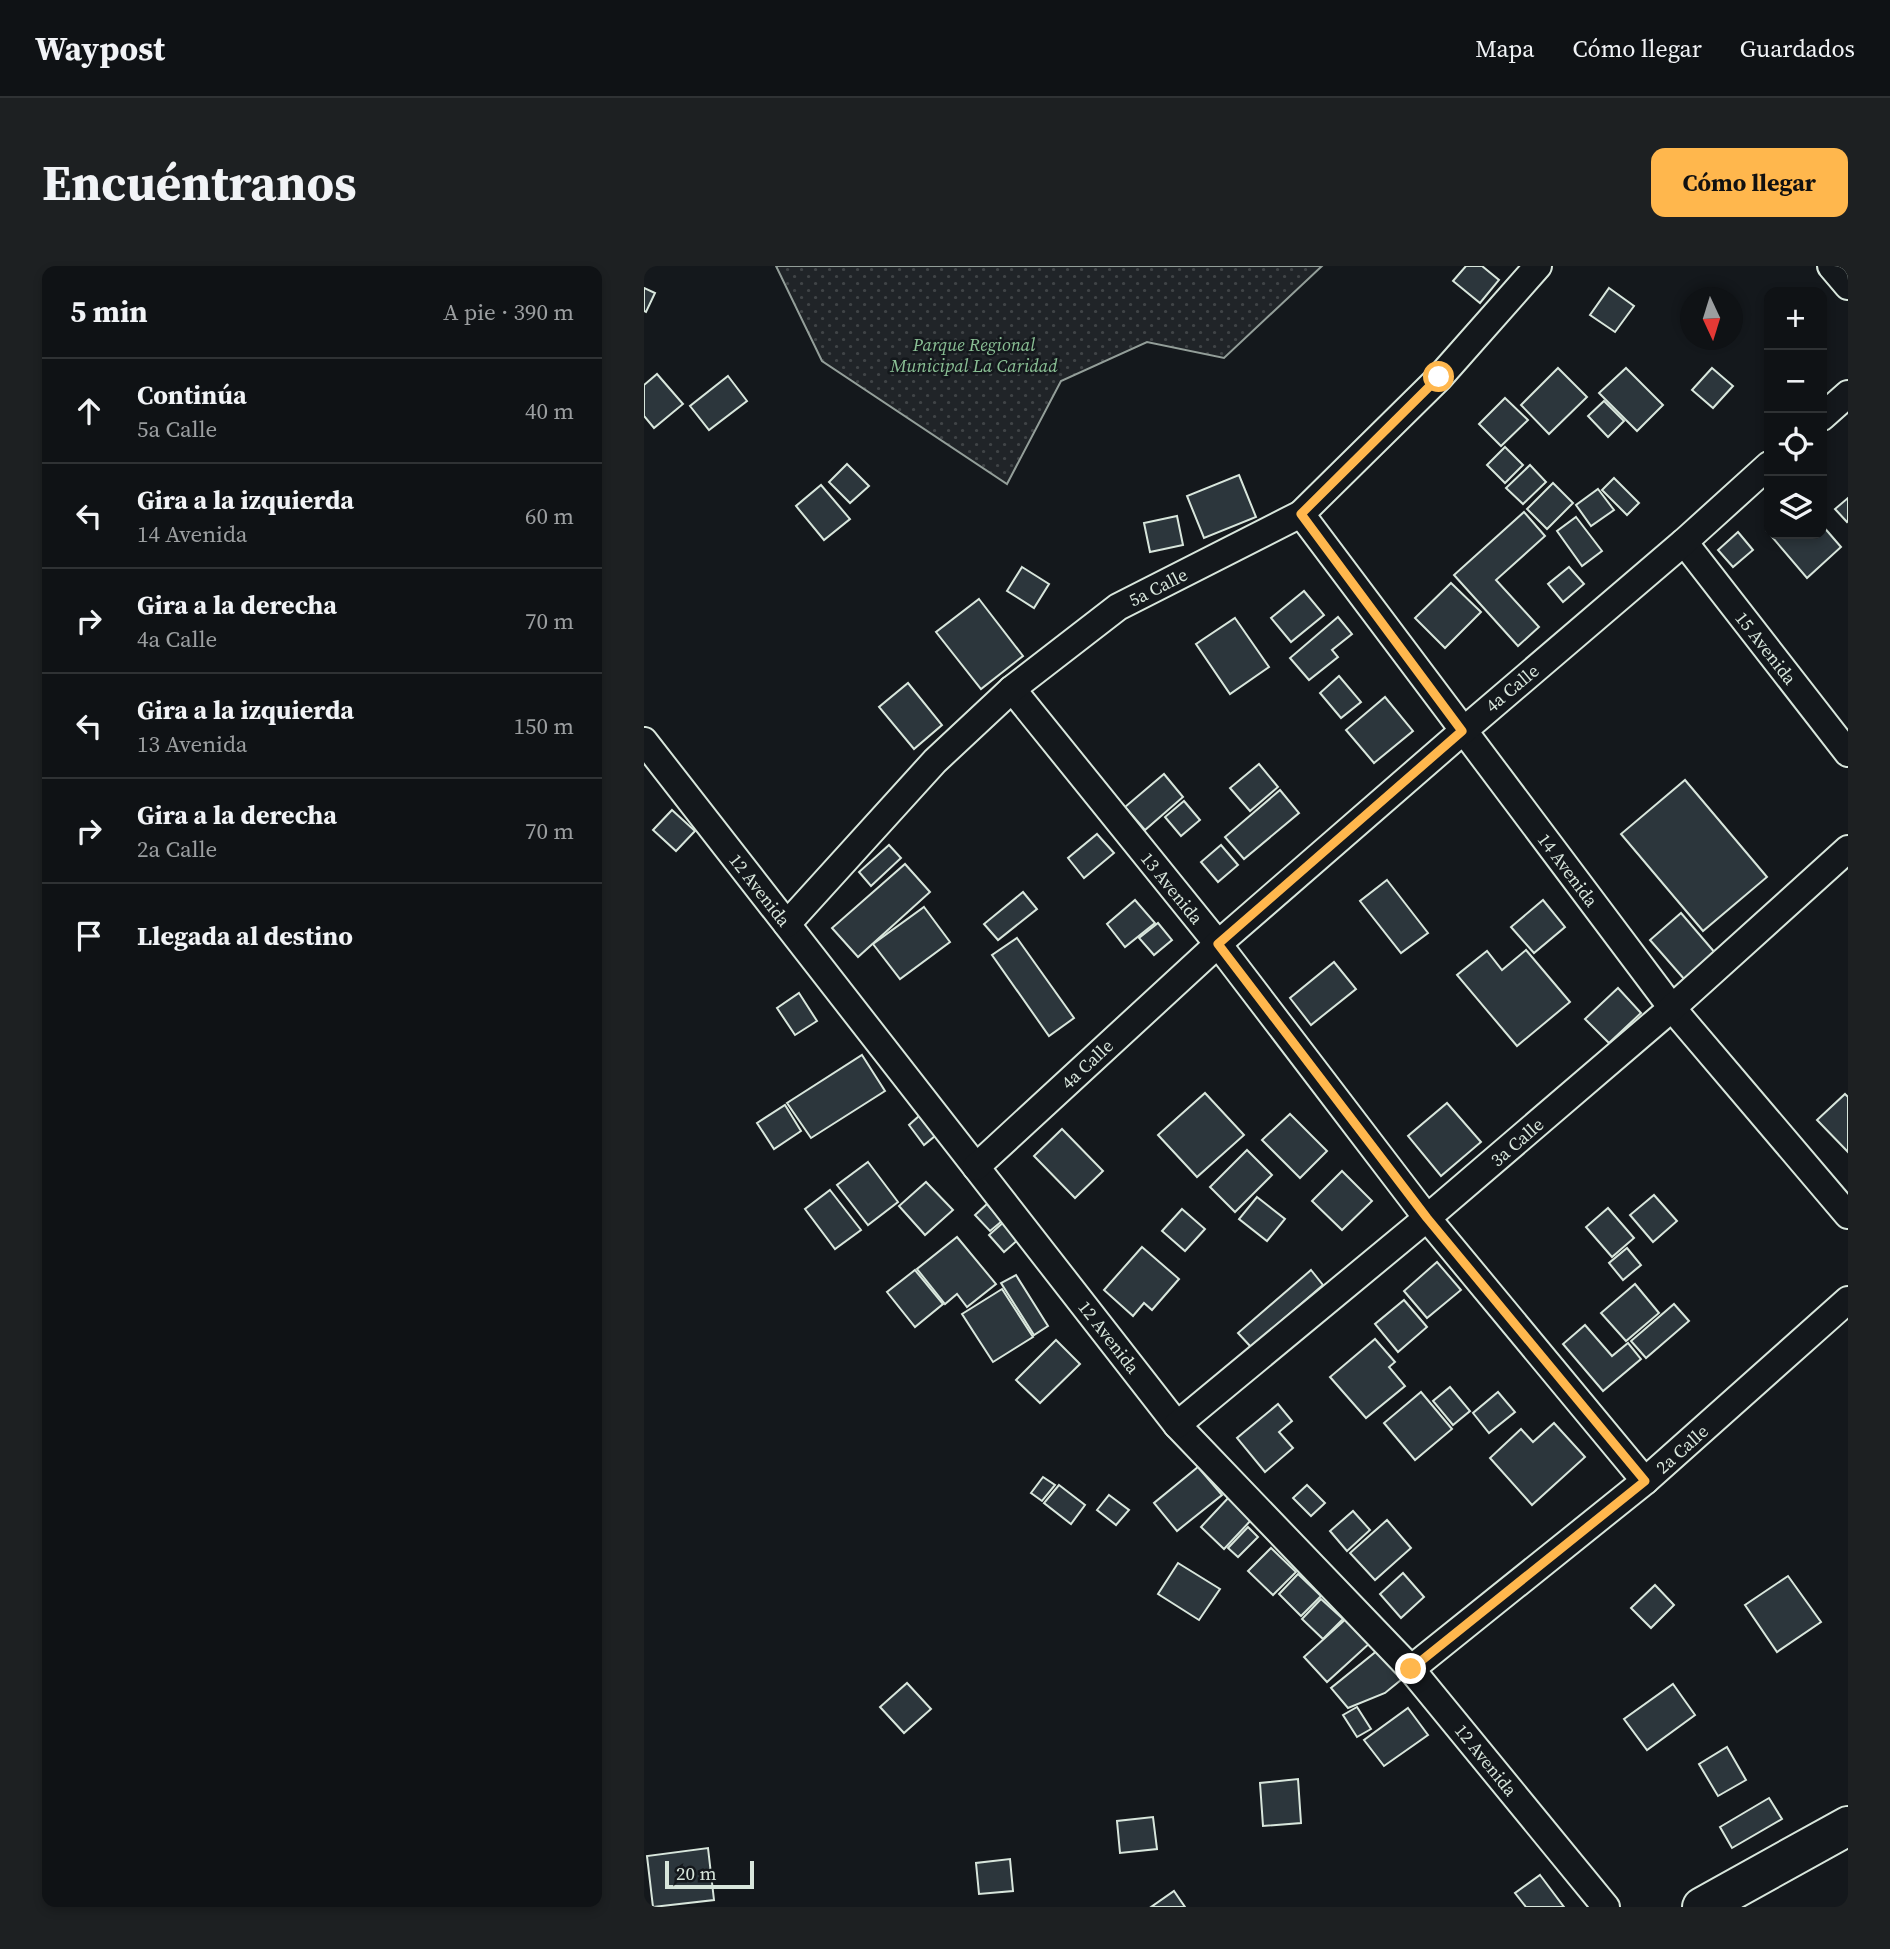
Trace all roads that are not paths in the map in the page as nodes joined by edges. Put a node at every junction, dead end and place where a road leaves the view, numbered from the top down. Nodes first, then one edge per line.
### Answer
1 (1538, 266) edge
2 (1831, 266) edge
3 (1848, 286) edge
4 (1848, 394) edge
5 (1827, 413) edge
6 (1764, 470) edge
7 (1301, 514) junction
8 (1684, 542) junction
9 (1012, 690) junction
10 (1462, 731) junction
11 (644, 741) edge
12 (1848, 753) edge
13 (1848, 849) edge
14 (786, 923) junction
15 (1218, 944) junction
16 (1672, 1008) junction
17 (976, 1167) junction
18 (1848, 1214) edge
19 (1427, 1218) junction
20 (1848, 1300) edge
21 (1177, 1425) junction
22 (1645, 1481) junction
23 (1411, 1669) junction
24 (1848, 1826) edge
25 (1606, 1907) edge
26 (1702, 1907) edge

1 - 7 street, 5a Calle
2 - 3 street
4 - 5 street
6 - 8 street, 4a Calle
7 - 9 street, 5a Calle
7 - 10 street, 14 Avenida
8 - 10 street, 4a Calle
8 - 12 street, 15 Avenida
9 - 14 street, 5a Calle
9 - 15 street, 13 Avenida
10 - 15 street, 4a Calle
10 - 16 street, 14 Avenida
11 - 14 street, 12 Avenida
13 - 16 street, 3a Calle
14 - 17 street, 12 Avenida
15 - 17 street, 4a Calle
15 - 19 street, 13 Avenida
16 - 18 street, 14 Avenida
16 - 19 street, 3a Calle
17 - 21 street, 12 Avenida
19 - 21 street, 3a Calle
19 - 22 street, 13 Avenida
20 - 22 street, 2a Calle
21 - 23 street, 12 Avenida
22 - 23 street, 2a Calle
23 - 25 street, 12 Avenida
24 - 26 main road

